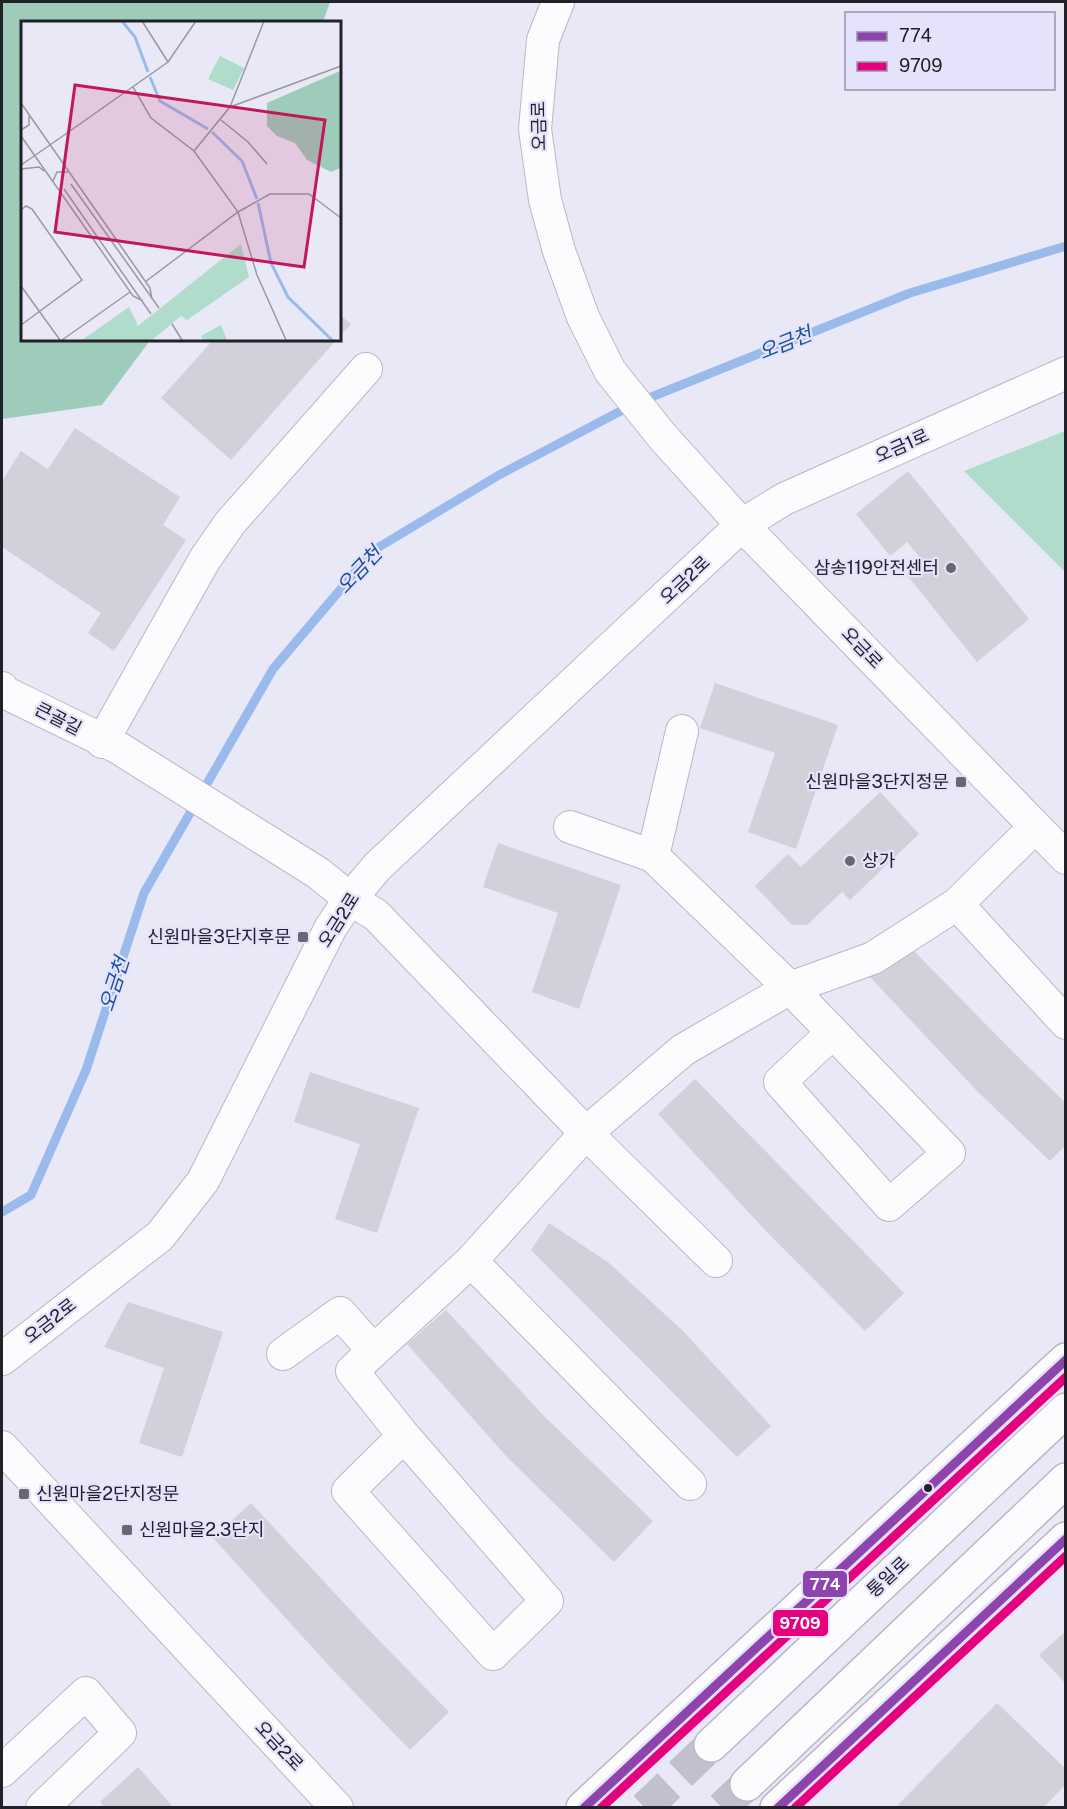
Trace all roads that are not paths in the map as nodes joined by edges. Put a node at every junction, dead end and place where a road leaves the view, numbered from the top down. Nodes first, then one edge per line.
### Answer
1 (558, 2) edge
2 (366, 369) dead end
3 (1065, 373) edge
4 (742, 525) junction
5 (2, 690) edge
6 (682, 731) dead end
7 (110, 745) junction
8 (570, 827) dead end
9 (1035, 827) junction
10 (653, 856) junction
11 (1065, 858) edge
12 (350, 899) junction
13 (957, 904) junction
14 (790, 988) junction
15 (1065, 1023) edge
16 (832, 1033) junction
17 (586, 1133) junction
18 (471, 1261) junction
19 (716, 1261) dead end
20 (373, 1350) junction
21 (283, 1354) dead end
22 (2, 1359) edge
23 (1065, 1360) edge
24 (1065, 1410) edge
25 (404, 1436) junction
26 (2, 1447) edge
27 (1065, 1479) edge
28 (690, 1484) dead end
29 (1065, 1539) edge
30 (711, 1744) tunnel mouth
31 (630, 1764) junction
32 (2, 1771) edge
33 (747, 1784) tunnel mouth
34 (42, 1808) edge
35 (337, 1808) edge
36 (582, 1808) edge
37 (619, 1808) edge
38 (777, 1808) edge

1 - 4 street, 오금로
2 - 7 street
3 - 4 street, 오금1로
4 - 9 street, 오금로
4 - 12 street, 오금2로
5 - 7 street, 큰골길
6 - 10 street
7 - 12 street, 큰골길
8 - 10 street
9 - 11 street, 오금로
9 - 13 street
10 - 14 street
12 - 17 street, 큰골길
12 - 22 street, 오금2로
13 - 14 street
13 - 15 street
14 - 16 street
14 - 17 street
16 - 16 street
17 - 18 street
17 - 19 street, 큰골길
18 - 20 street
18 - 28 street
20 - 21 street
20 - 25 street
23 - 31 main road
24 - 30 main road, 통일로
25 - 25 street
26 - 35 street, 오금2로
27 - 33 main road
29 - 38 main road
31 - 36 main road
31 - 37 main road
32 - 34 street

